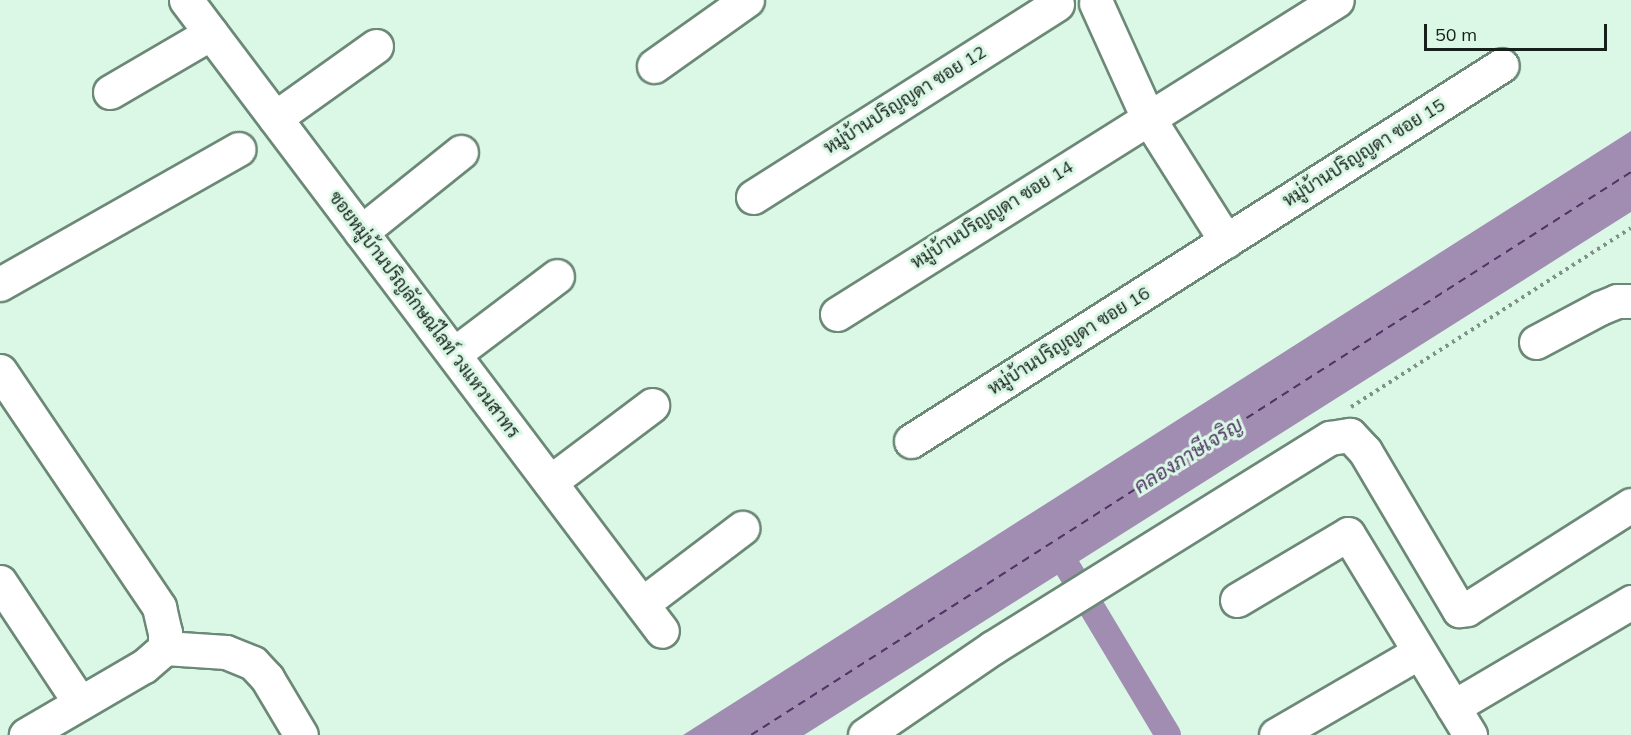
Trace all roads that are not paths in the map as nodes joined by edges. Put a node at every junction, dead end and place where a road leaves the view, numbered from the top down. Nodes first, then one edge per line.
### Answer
1 (747, 0) edge
2 (1337, 0) edge
3 (190, 1) edge
4 (1055, 2) edge
5 (1097, 2) edge
6 (211, 33) junction
7 (376, 46) dead end
8 (1502, 65) dead end
9 (654, 66) dead end
10 (110, 92) dead end
11 (1147, 116) junction
12 (275, 118) junction
13 (239, 149) dead end
14 (461, 152) dead end
15 (753, 197) dead end
16 (361, 232) junction
17 (1226, 241) junction
18 (557, 276) dead end
19 (0, 284) edge
20 (1631, 301) edge
21 (837, 314) dead end
22 (1536, 342) dead end
23 (453, 354) junction
24 (0, 371) edge
25 (652, 405) dead end
26 (911, 441) dead end
27 (550, 482) junction
28 (1631, 505) edge
29 (742, 528) dead end
30 (0, 582) edge
31 (1237, 600) dead end
32 (1631, 602) edge
33 (642, 604) junction
34 (662, 631) dead end
35 (165, 648) junction
36 (1419, 652) junction
37 (80, 704) junction
38 (1453, 707) junction
39 (26, 735) edge
40 (300, 735) edge
41 (865, 735) edge
42 (1276, 735) edge
43 (1470, 735) edge

1 - 9 street
2 - 11 street, หมู่บ้านปริญญดา ซอย 14
3 - 6 street, ซอยหมู่บ้านปริญลักษณ์ไลท์ วงแหวนสาทร
4 - 5 street
4 - 15 street, หมู่บ้านปริญญดา ซอย 12
5 - 11 street
6 - 10 street
6 - 12 street, ซอยหมู่บ้านปริญลักษณ์ไลท์ วงแหวนสาทร
7 - 12 street
8 - 17 street, หมู่บ้านปริญญดา ซอย 15
11 - 17 street
11 - 21 street, หมู่บ้านปริญญดา ซอย 14
12 - 16 street, ซอยหมู่บ้านปริญลักษณ์ไลท์ วงแหวนสาทร
13 - 19 street
14 - 16 street
16 - 23 street, ซอยหมู่บ้านปริญลักษณ์ไลท์ วงแหวนสาทร
17 - 26 street, หมู่บ้านปริญญดา ซอย 16
18 - 23 street
20 - 22 street
23 - 27 street, ซอยหมู่บ้านปริญลักษณ์ไลท์ วงแหวนสาทร
24 - 35 street
25 - 27 street
27 - 33 street, ซอยหมู่บ้านปริญลักษณ์ไลท์ วงแหวนสาทร
28 - 41 street
29 - 33 street
30 - 37 street
31 - 36 street
32 - 38 street
33 - 34 street, ซอยหมู่บ้านปริญลักษณ์ไลท์ วงแหวนสาทร
35 - 37 street
35 - 40 street
36 - 38 street
36 - 42 street
37 - 39 street
38 - 43 street

